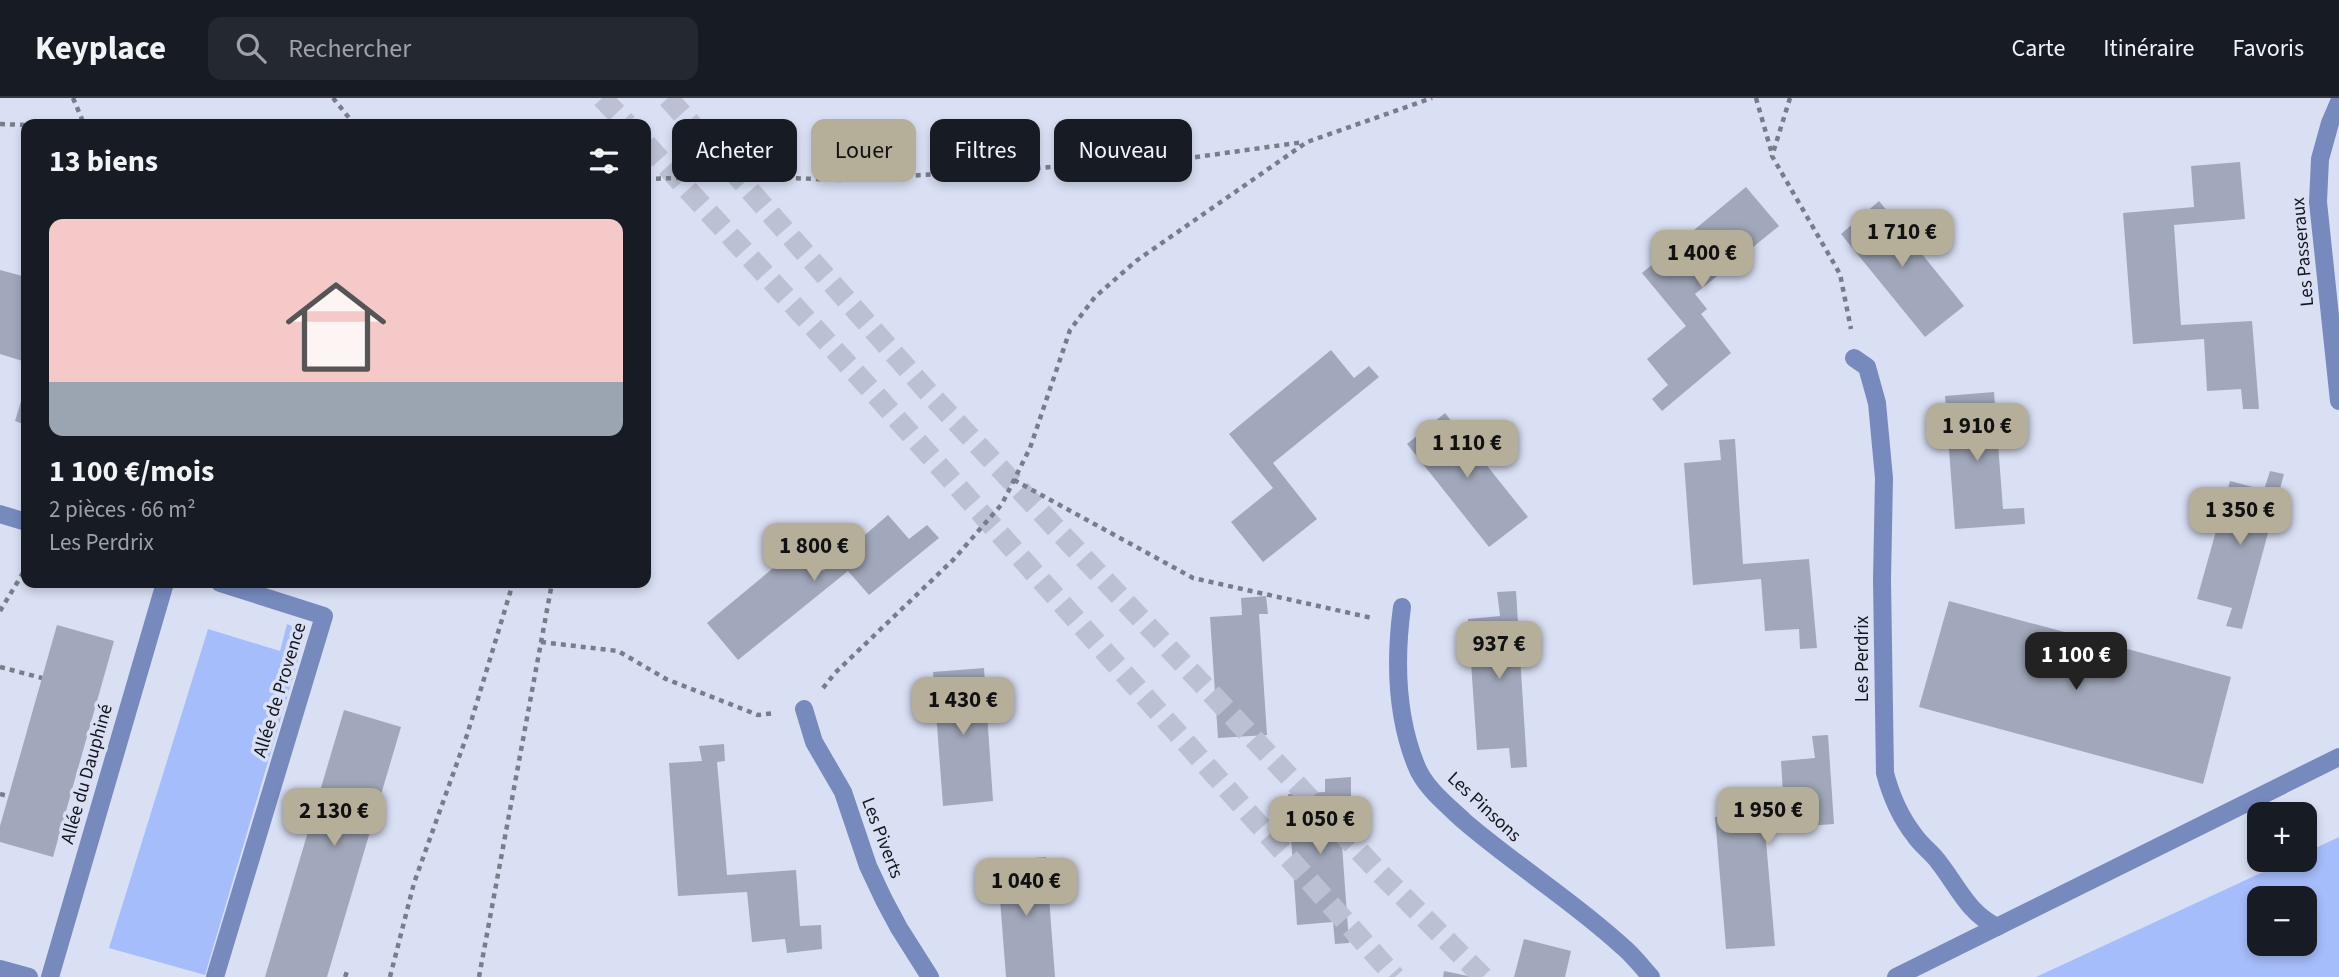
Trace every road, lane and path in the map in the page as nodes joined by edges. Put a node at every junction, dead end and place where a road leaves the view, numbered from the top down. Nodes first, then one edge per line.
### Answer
1 (73, 98) edge
2 (333, 98) edge
3 (1433, 98) edge
4 (1756, 98) edge
5 (1790, 98) edge
6 (2339, 102) edge
7 (82, 119) edge
8 (350, 119) edge
9 (0, 124) edge
10 (21, 125) edge
11 (1307, 142) junction
12 (1772, 156) junction
13 (651, 179) edge
14 (1854, 358) joint
15 (2339, 401) edge
16 (1014, 480) junction
17 (0, 514) edge
18 (21, 520) edge
19 (21, 576) edge
20 (164, 588) edge
21 (235, 588) edge
22 (511, 588) edge
23 (551, 588) edge
24 (0, 611) edge
25 (1401, 616) joint
26 (541, 642) junction
27 (0, 667) edge
28 (42, 678) dead end
29 (804, 709) junction
30 (2339, 757) edge
31 (0, 794) edge
32 (8, 796) dead end
33 (1997, 927) junction
34 (0, 969) edge
35 (348, 969) dead end
36 (29, 977) edge
37 (50, 977) edge
38 (215, 977) edge
39 (345, 977) edge
40 (390, 977) edge
41 (479, 977) edge
42 (930, 977) edge
43 (1651, 977) edge
44 (1896, 977) edge

1 - 7 path
2 - 8 path
3 - 11 path
4 - 12 path
5 - 12 path
6 - 15 street, Les Passeraux
9 - 10 path
11 - 13 path
11 - 16 path
12 - 14 path
14 - 33 street, Les Perdrix
16 - 25 path
16 - 29 path
17 - 18 street
19 - 24 path
20 - 37 street, Allée du Dauphiné
21 - 38 street, Allée de Provence
22 - 40 path
23 - 26 path
25 - 43 street, Les Pinsons
26 - 29 path
26 - 41 path
27 - 28 path
29 - 42 street, Les Piverts
30 - 33 street
31 - 32 path
33 - 44 street
34 - 36 street
35 - 39 path

